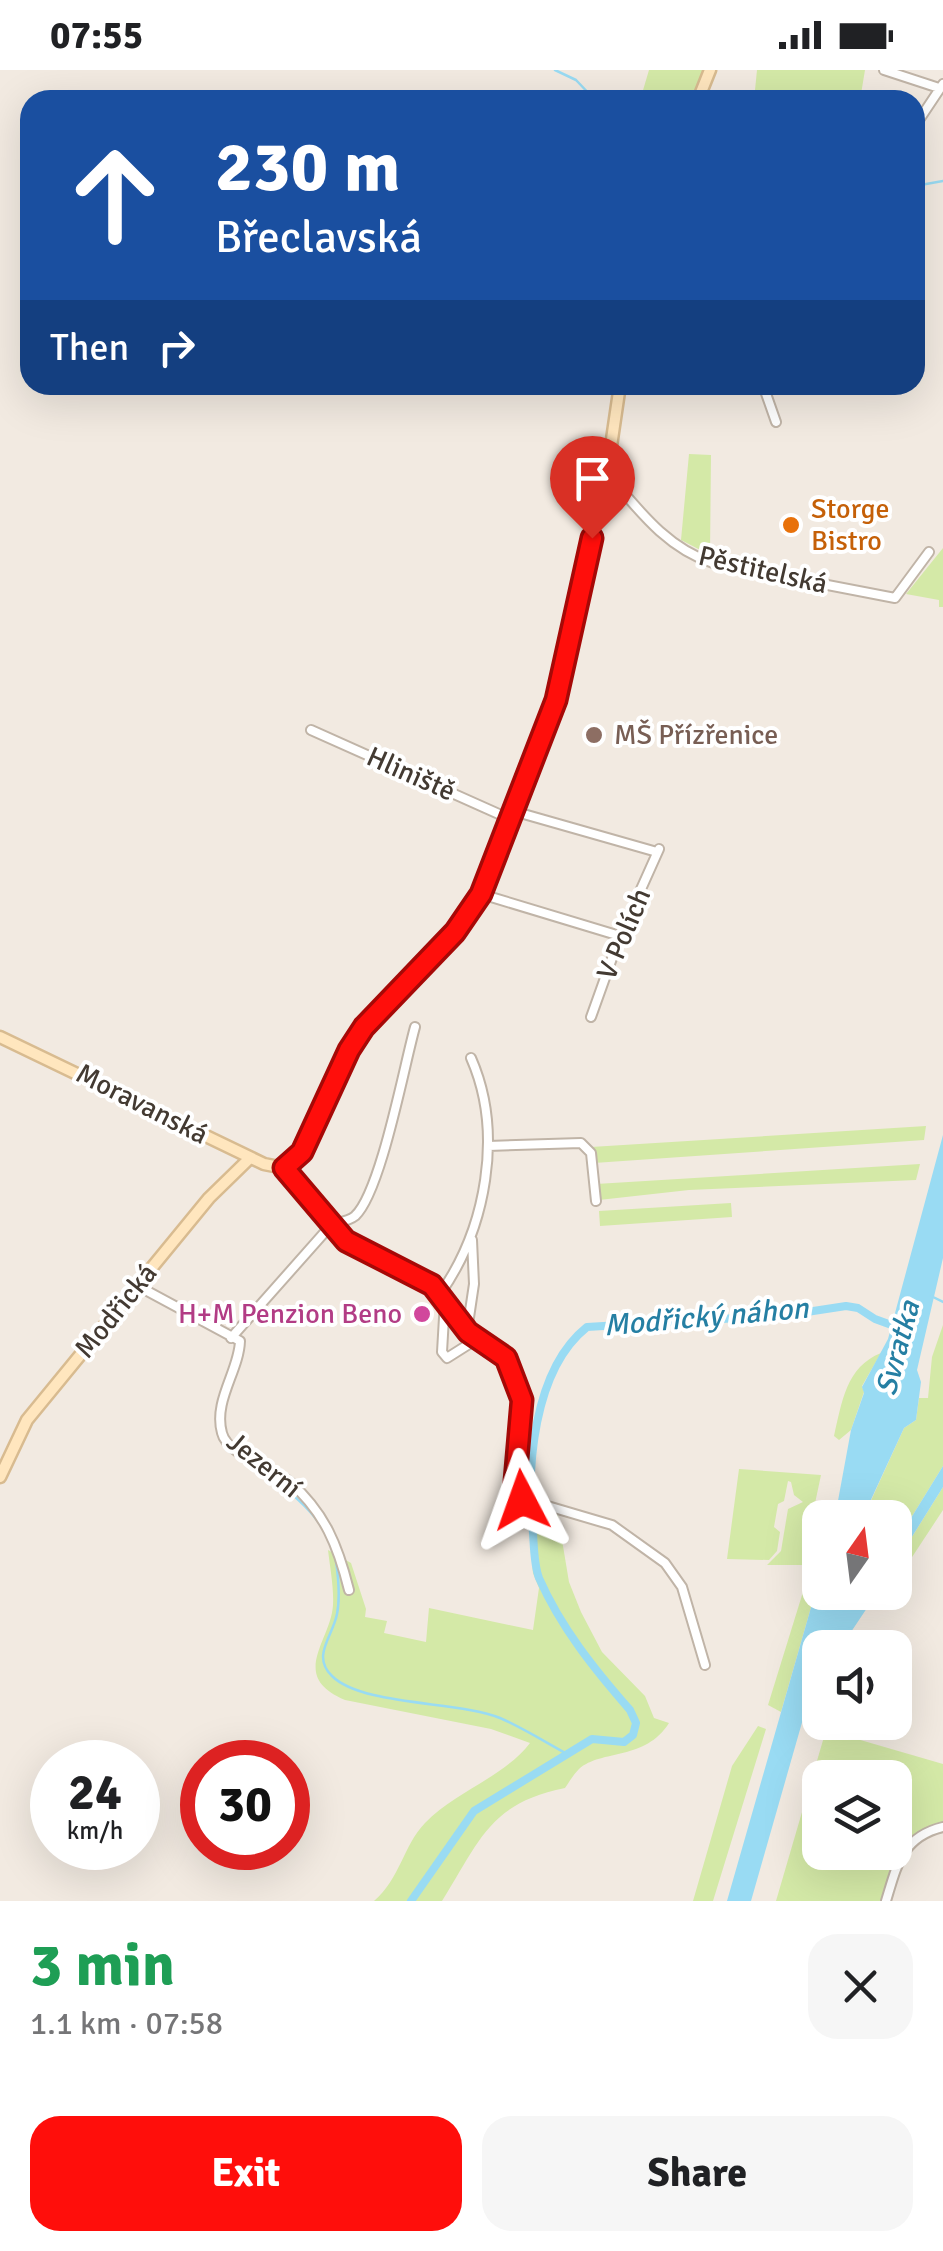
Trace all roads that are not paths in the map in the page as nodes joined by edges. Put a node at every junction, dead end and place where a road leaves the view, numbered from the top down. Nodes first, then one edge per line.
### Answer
1 (884, 70) edge
2 (941, 86) edge
3 (925, 111) edge
4 (618, 395) edge
5 (766, 395) edge
6 (776, 422) dead end
7 (606, 472) junction
8 (930, 552) dead end
9 (310, 730) dead end
10 (512, 815) junction
11 (481, 894) junction
12 (620, 936) junction
13 (591, 1017) dead end
14 (415, 1027) dead end
15 (0, 1037) edge
16 (471, 1058) dead end
17 (488, 1146) junction
18 (250, 1158) junction
19 (284, 1168) junction
20 (596, 1201) dead end
21 (332, 1224) junction
22 (472, 1235) junction
23 (450, 1278) junction
24 (474, 1284) junction
25 (136, 1286) junction
26 (442, 1297) junction
27 (468, 1332) junction
28 (232, 1338) junction
29 (476, 1339) junction
30 (0, 1477) edge
31 (348, 1590) dead end
32 (705, 1665) dead end
33 (943, 1828) edge
34 (886, 1901) edge

1 - 2 street
2 - 3 street
4 - 7 street
5 - 6 street
7 - 8 street, Pěstitelská
7 - 10 street
9 - 10 street, Hliniště
10 - 11 street
10 - 12 street, V Polích
11 - 12 street
11 - 19 street
12 - 13 street, V Polích
14 - 21 street
15 - 18 street, Moravanská
16 - 17 street
17 - 20 street
17 - 22 street
18 - 19 street, Moravanská
18 - 25 street, Modřická
19 - 21 street
21 - 26 street
21 - 28 street
22 - 23 street
22 - 24 street
23 - 24 street
23 - 26 street
24 - 27 street
25 - 28 street
25 - 30 street, Modřická
26 - 27 street
26 - 29 street
27 - 29 street
28 - 31 street, Jezerní
29 - 32 street
33 - 34 street

